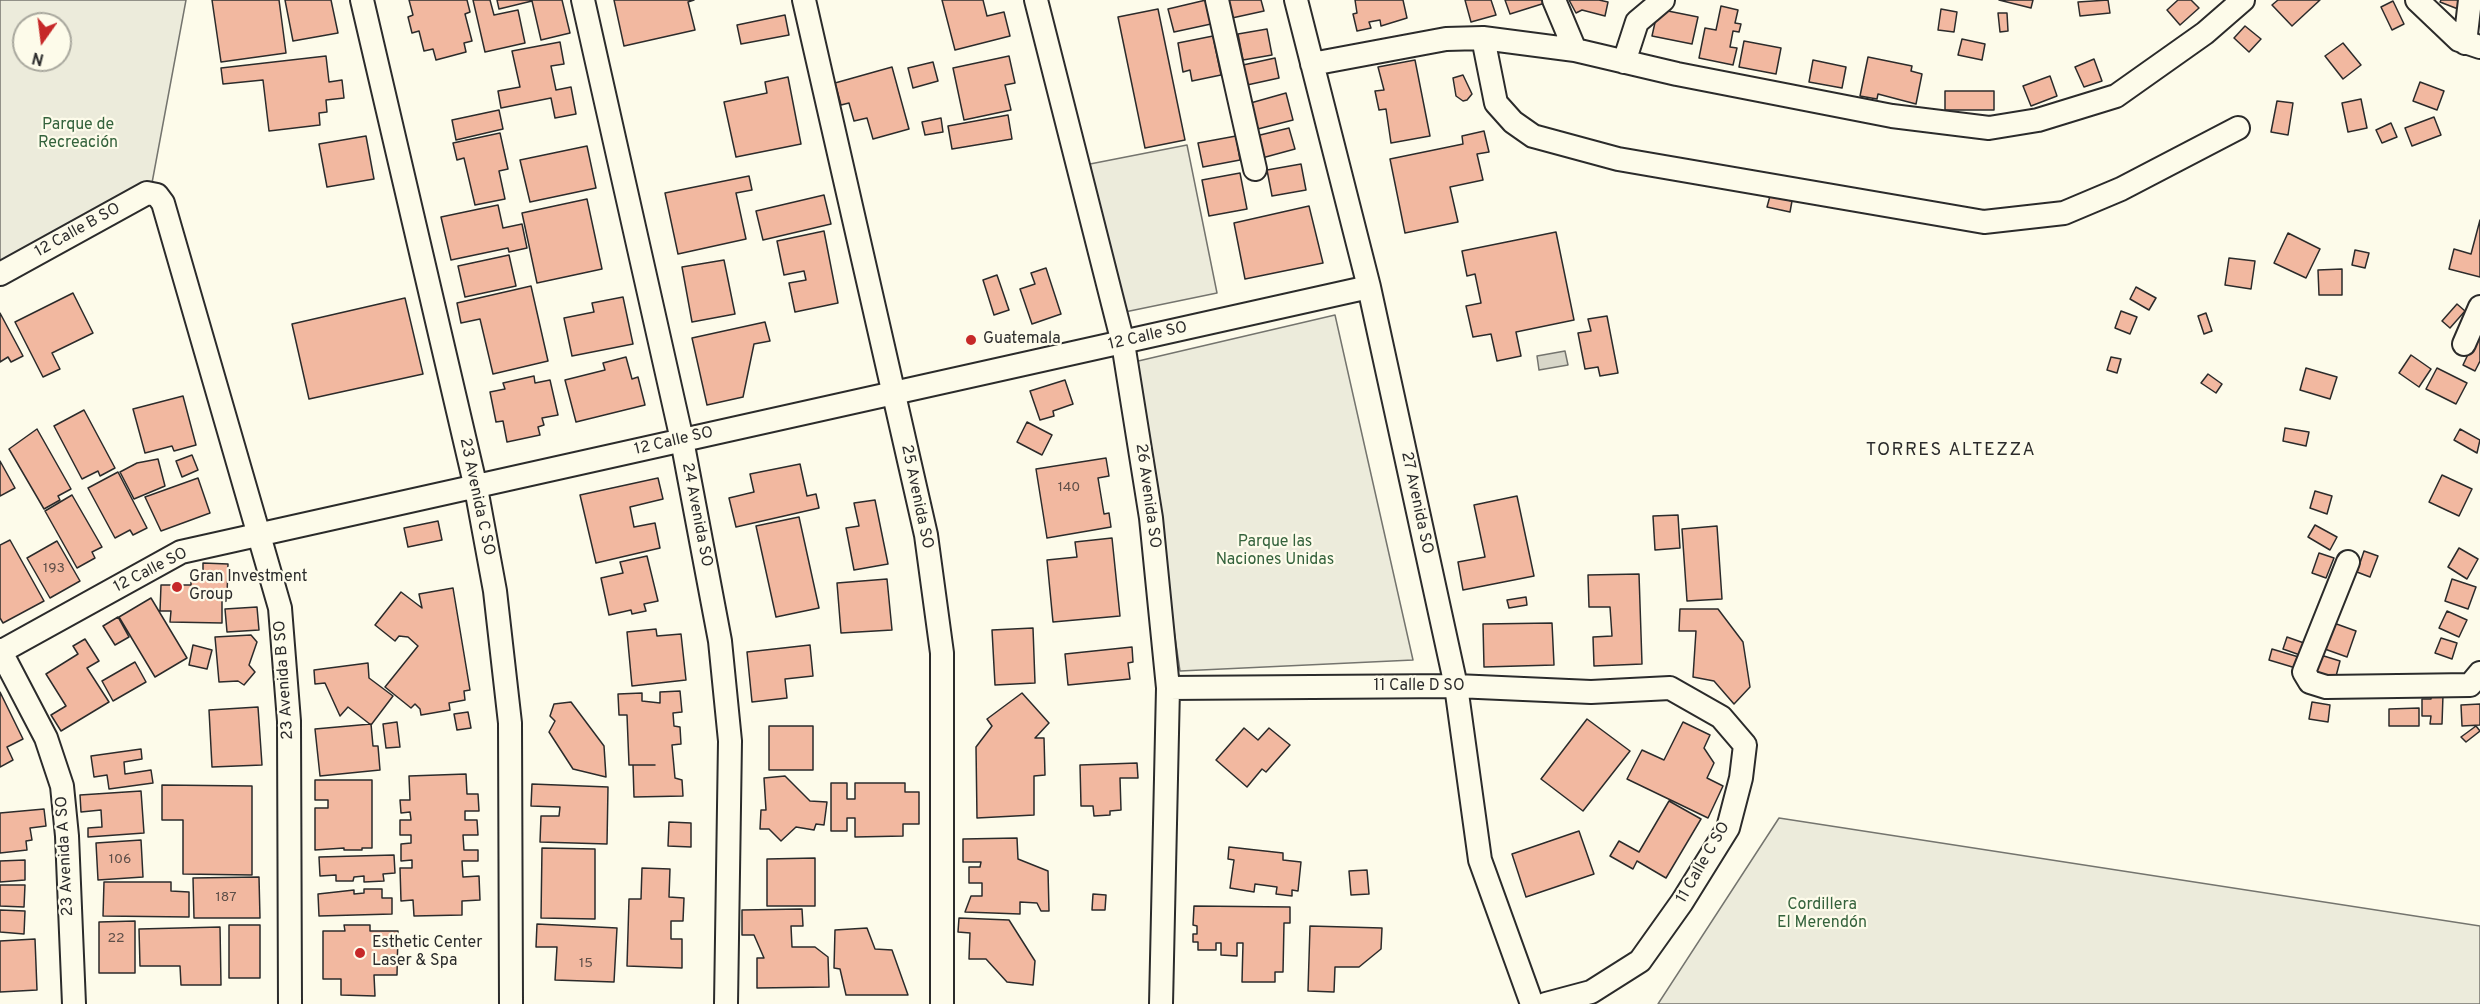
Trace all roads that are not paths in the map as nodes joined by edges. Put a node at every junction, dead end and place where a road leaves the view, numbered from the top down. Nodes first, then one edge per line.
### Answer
1 (362, 0) edge
2 (583, 0) edge
3 (804, 0) edge
4 (1036, 0) edge
5 (1217, 0) edge
6 (1296, 0) edge
7 (1554, 0) edge
8 (1663, 0) edge
9 (2243, 0) edge
10 (2417, 0) edge
11 (2470, 0) edge
12 (1483, 38) junction
13 (2472, 45) edge
14 (1575, 50) junction
15 (1624, 62) junction
16 (1312, 64) junction
17 (2238, 128) dead end
18 (1255, 169) dead end
19 (157, 195) joint
20 (0, 274) edge
21 (1369, 287) junction
22 (2480, 308) edge
23 (1123, 343) junction
24 (2464, 344) dead end
25 (893, 394) junction
26 (682, 440) junction
27 (476, 488) junction
28 (261, 534) junction
29 (2348, 562) dead end
30 (0, 651) edge
31 (2480, 673) edge
32 (1456, 686) junction
33 (1168, 688) junction
34 (1670, 688) joint
35 (74, 1004) edge
36 (290, 1004) edge
37 (511, 1004) edge
38 (726, 1004) edge
39 (942, 1004) edge
40 (1161, 1004) edge
41 (1532, 1004) edge
42 (1546, 1004) edge

1 - 27 street, 23 Avenida C SO
2 - 26 street, 24 Avenida SO
3 - 25 street, 25 Avenida SO
4 - 23 street, 26 Avenida SO
5 - 18 street
6 - 16 street, 27 Avenida SO
7 - 14 street
8 - 15 street
9 - 15 street
10 - 13 street
11 - 13 street
12 - 14 street
12 - 16 street
12 - 17 street
14 - 15 street
16 - 21 street, 27 Avenida SO
19 - 20 street, 12 Calle B SO
19 - 28 street, 23 Avenida B SO
21 - 23 street, 12 Calle SO
21 - 32 street, 27 Avenida SO
22 - 24 street
23 - 25 street, 12 Calle SO
23 - 33 street, 26 Avenida SO
25 - 26 street, 12 Calle SO
25 - 39 street, 25 Avenida SO
26 - 27 street, 12 Calle SO
26 - 38 street, 24 Avenida SO
27 - 28 street, 12 Calle SO
27 - 37 street, 23 Avenida C SO
28 - 30 street, 12 Calle SO
28 - 36 street, 23 Avenida B SO
29 - 31 street
30 - 35 street, 23 Avenida A SO
32 - 33 street, 11 Calle D SO
32 - 34 street, 11 Calle D SO
32 - 41 street, 27 Avenida SO
33 - 40 street, 26 Avenida SO
34 - 42 street, 11 Calle C SO

